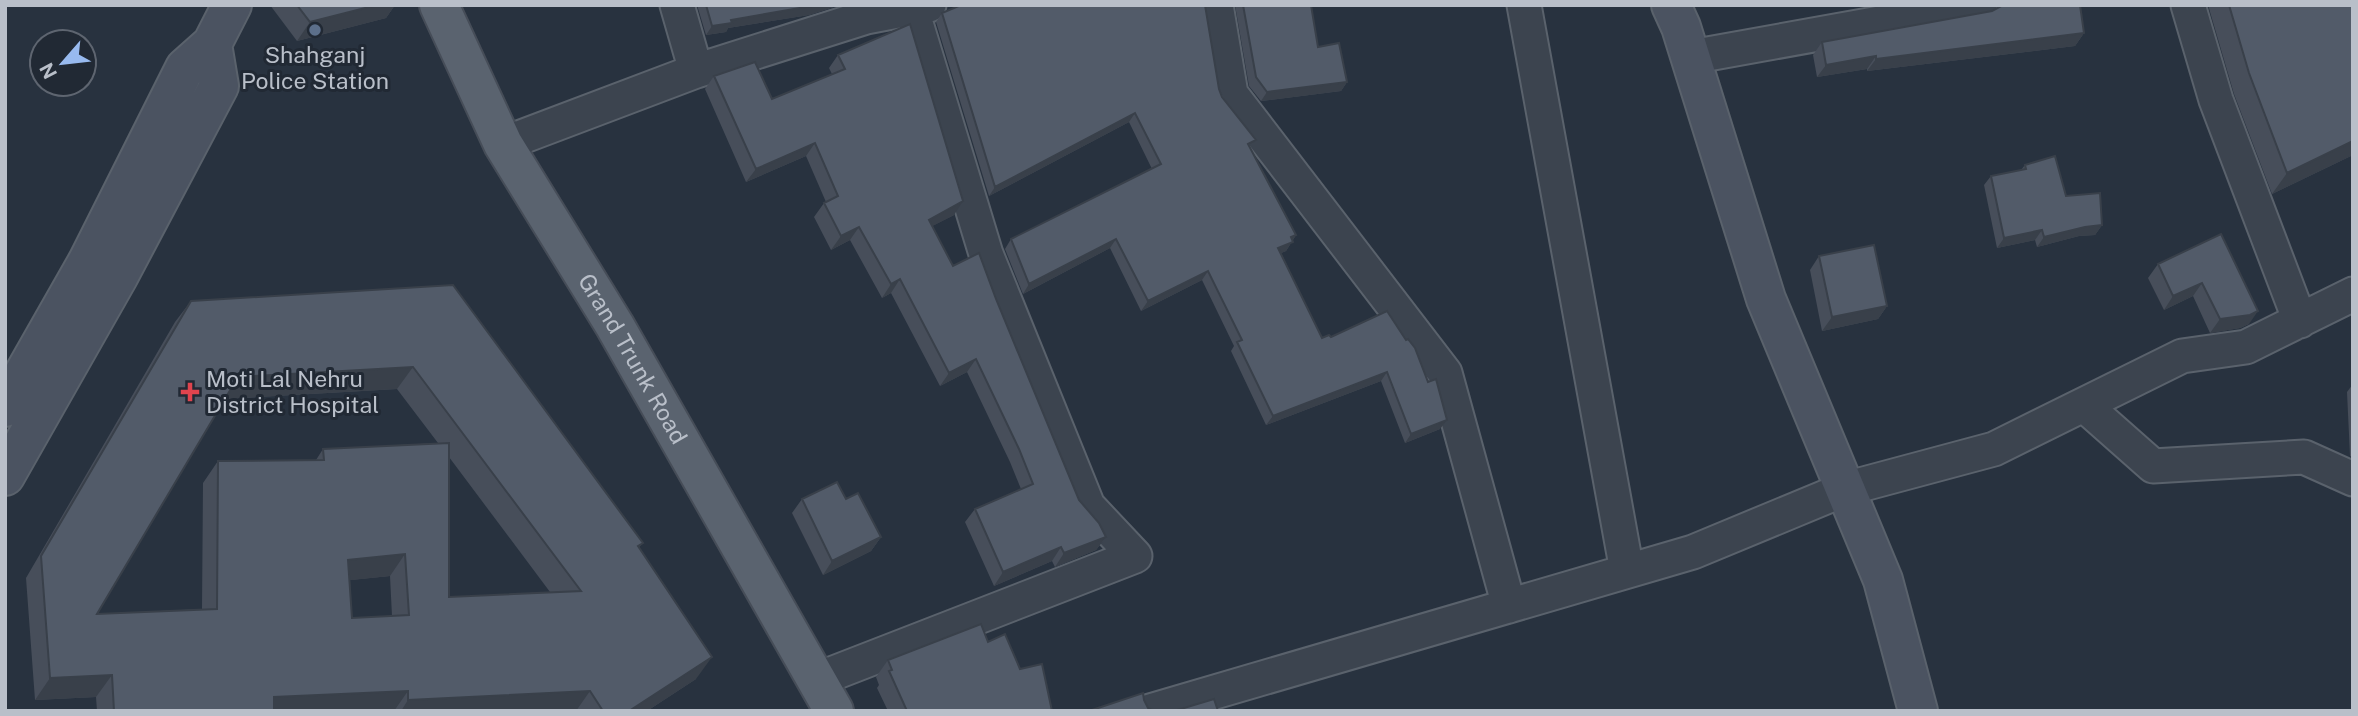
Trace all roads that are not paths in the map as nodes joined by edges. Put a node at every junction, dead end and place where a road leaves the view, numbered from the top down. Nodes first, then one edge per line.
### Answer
1 (232, 5) edge
2 (439, 5) edge
3 (677, 5) edge
4 (1216, 5) edge
5 (1524, 5) edge
6 (1671, 5) edge
7 (1980, 5) edge
8 (2188, 5) edge
9 (920, 8) edge
10 (865, 11) edge
11 (1691, 57) junction
12 (696, 71) junction
13 (503, 144) junction
14 (103, 269) junction
15 (2353, 294) edge
16 (2300, 321) junction
17 (2084, 405) junction
18 (5, 407) edge
19 (5, 476) edge
20 (2353, 480) edge
21 (1845, 489) junction
22 (1627, 571) junction
23 (1509, 606) junction
24 (825, 695) edge
25 (1150, 711) edge
26 (1918, 711) edge

1 - 14 street
2 - 13 main road, Grand Trunk Road
3 - 12 street
4 - 23 street
5 - 22 street
6 - 11 street
7 - 11 street
8 - 16 street
9 - 10 street
9 - 24 street
10 - 12 street
11 - 21 street
12 - 13 street
13 - 24 main road, Grand Trunk Road
14 - 18 street
14 - 19 street
15 - 16 street
16 - 17 street
17 - 20 street
17 - 21 street
21 - 22 street
21 - 26 street
22 - 23 street
23 - 25 street

